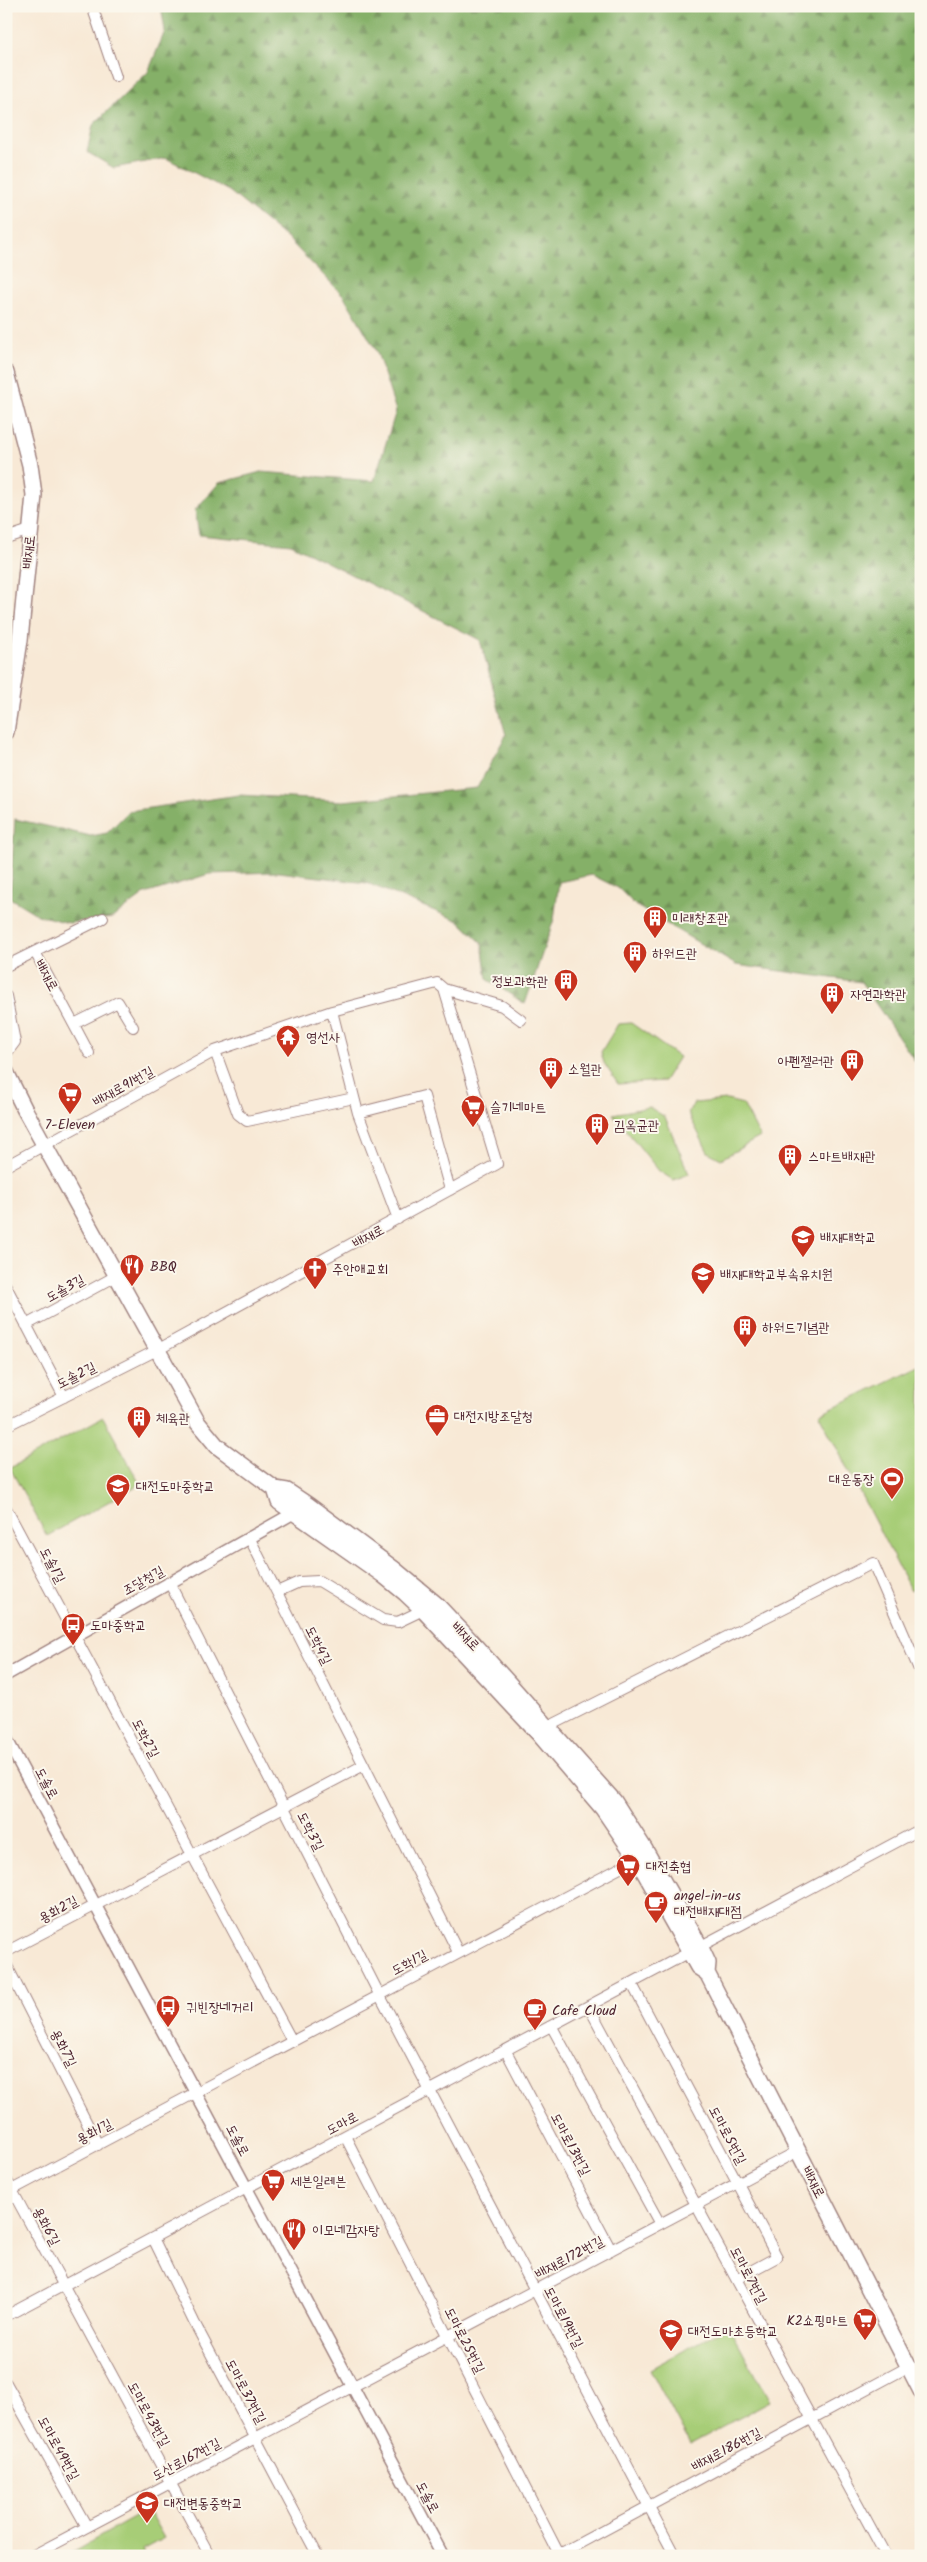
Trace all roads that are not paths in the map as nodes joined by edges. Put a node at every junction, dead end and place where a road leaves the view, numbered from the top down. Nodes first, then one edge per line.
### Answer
1 (92, 6) edge
2 (116, 77) dead end
3 (6, 373) edge
4 (9, 392) edge
5 (30, 530) junction
6 (6, 538) edge
7 (6, 732) edge
8 (103, 918) dead end
9 (35, 952) junction
10 (6, 966) edge
11 (444, 989) junction
12 (6, 996) edge
13 (332, 1012) junction
14 (521, 1020) dead end
15 (74, 1024) junction
16 (133, 1027) dead end
17 (215, 1051) junction
18 (89, 1053) dead end
19 (6, 1054) edge
20 (6, 1072) edge
21 (354, 1098) junction
22 (358, 1113) junction
23 (45, 1146) junction
24 (6, 1166) edge
25 (450, 1190) junction
26 (398, 1219) junction
27 (118, 1275) junction
28 (6, 1286) edge
29 (26, 1325) junction
30 (159, 1349) junction
31 (64, 1397) junction
32 (6, 1426) edge
33 (6, 1508) edge
34 (301, 1508) junction
35 (249, 1537) junction
36 (169, 1582) junction
37 (277, 1592) junction
38 (423, 1610) junction
39 (75, 1635) junction
40 (921, 1674) edge
41 (6, 1675) edge
42 (543, 1730) junction
43 (6, 1738) edge
44 (364, 1765) junction
45 (284, 1807) junction
46 (921, 1829) edge
47 (194, 1854) junction
48 (637, 1859) junction
49 (95, 1905) junction
50 (695, 1951) junction
51 (6, 1952) edge
52 (458, 1952) junction
53 (6, 1964) edge
54 (632, 1984) junction
55 (379, 1994) junction
56 (589, 2007) junction
57 (552, 2027) junction
58 (292, 2041) junction
59 (506, 2051) junction
60 (195, 2092) junction
61 (430, 2092) junction
62 (345, 2136) junction
63 (98, 2145) junction
64 (798, 2151) junction
65 (6, 2179) edge
66 (738, 2183) junction
67 (247, 2189) junction
68 (9, 2192) edge
69 (696, 2205) junction
70 (660, 2224) junction
71 (153, 2238) junction
72 (611, 2250) junction
73 (736, 2279) junction
74 (63, 2286) junction
75 (535, 2290) junction
76 (6, 2316) edge
77 (448, 2336) junction
78 (908, 2367) junction
79 (6, 2383) edge
80 (352, 2387) junction
81 (921, 2391) edge
82 (812, 2419) junction
83 (255, 2438) junction
84 (170, 2483) junction
85 (649, 2506) junction
86 (87, 2527) junction
87 (559, 2555) edge
88 (32, 2556) edge
89 (210, 2556) edge
90 (318, 2556) edge
91 (442, 2556) edge
92 (675, 2556) edge
93 (886, 2556) edge

1 - 2 street
3 - 4 main road, 배재로
4 - 5 main road, 배재로
5 - 6 street
5 - 7 main road, 배재로
8 - 9 street, 배재로
9 - 10 street, 배재로
9 - 15 street, 배재로
11 - 13 street, 배재로91번길
11 - 14 street, 배재로91번길
11 - 25 street, 배재로
12 - 19 street
13 - 17 street, 배재로91번길
13 - 21 street
15 - 16 street
15 - 18 street, 배재로
17 - 21 street
17 - 23 street, 배재로91번길
20 - 23 main road, 배재로
21 - 22 street
22 - 25 street
22 - 26 street
23 - 24 street, 배재로91번길
23 - 27 main road, 배재로
25 - 26 street, 배재로
26 - 30 street, 배재로
27 - 29 street, 도솔3길
27 - 30 main road, 배재로
28 - 29 street
29 - 31 street
30 - 31 street, 도솔2길
30 - 34 main road, 배재로
31 - 32 street, 도솔2길
33 - 39 street, 도솔1길
34 - 35 street, 조달청길
34 - 38 main road, 배재로
34 - 42 main road, 배재로
35 - 36 street, 조달청길
35 - 37 street, 도학4길
36 - 39 street, 조달청길
36 - 45 street, 도학3길
37 - 38 street
37 - 44 street, 도학4길
38 - 42 main road, 배재로
39 - 41 street, 조달청길
39 - 47 street, 도학2길
40 - 42 street
42 - 48 main road, 배재로
42 - 50 main road, 배재로
43 - 49 street, 도솔로
44 - 45 street
44 - 52 street, 도학4길
45 - 47 street
45 - 55 street, 도학3길
46 - 50 street
47 - 49 street
47 - 58 street, 도학2길
48 - 50 main road, 배재로
48 - 52 street, 도학1길
49 - 51 street, 용화2길
49 - 60 street, 도솔로
50 - 54 street, 도마로
50 - 64 main road, 배재로
52 - 55 street, 도학1길
53 - 63 street, 용화7길
54 - 56 street, 도마로
54 - 66 street, 도마로5번길
55 - 58 street, 도학1길
55 - 61 street, 도학3길
56 - 57 street, 도마로
56 - 69 street, 도마로7번길
57 - 59 street, 도마로
57 - 70 street
58 - 60 street, 도학1길
59 - 61 street, 도마로
59 - 72 street, 도마로13번길
60 - 63 street, 용화1길
60 - 67 street, 도솔로
61 - 62 street, 도마로
61 - 75 street, 도마로19번길
62 - 67 street, 도마로
62 - 77 street, 도마로25번길
63 - 68 street, 용화1길
64 - 66 street, 배재로172번길
64 - 78 main road, 배재로
65 - 68 street, 용화6길
66 - 69 street, 배재로172번길
66 - 73 street, 도마로5번길
67 - 71 street, 도마로
67 - 80 street, 도솔로
68 - 74 street, 용화6길
69 - 70 street, 배재로172번길
69 - 73 street, 도마로7번길
70 - 72 street, 배재로172번길
71 - 74 street, 도마로
71 - 83 street, 도마로37번길
72 - 75 street, 배재로172번길
73 - 82 street, 도마로7번길
74 - 76 street, 도마로
74 - 84 street, 도마로43번길
75 - 77 street, 배재로172번길
75 - 85 street, 도마로19번길
77 - 80 street, 배재로172번길
77 - 87 street, 도마로25번길
78 - 81 main road, 배재로
78 - 82 street, 배재로186번길
79 - 86 street, 도마로49번길
80 - 83 street, 도산로167번길
80 - 91 street, 도솔로
82 - 85 street, 배재로186번길
82 - 93 street, 도마로7번길
83 - 84 street, 도산로167번길
83 - 90 street, 도마로37번길
84 - 86 street, 도산로167번길
84 - 89 street, 도마로43번길
85 - 87 street, 배재로186번길
85 - 92 street, 도마로19번길
86 - 88 street, 도산로167번길

